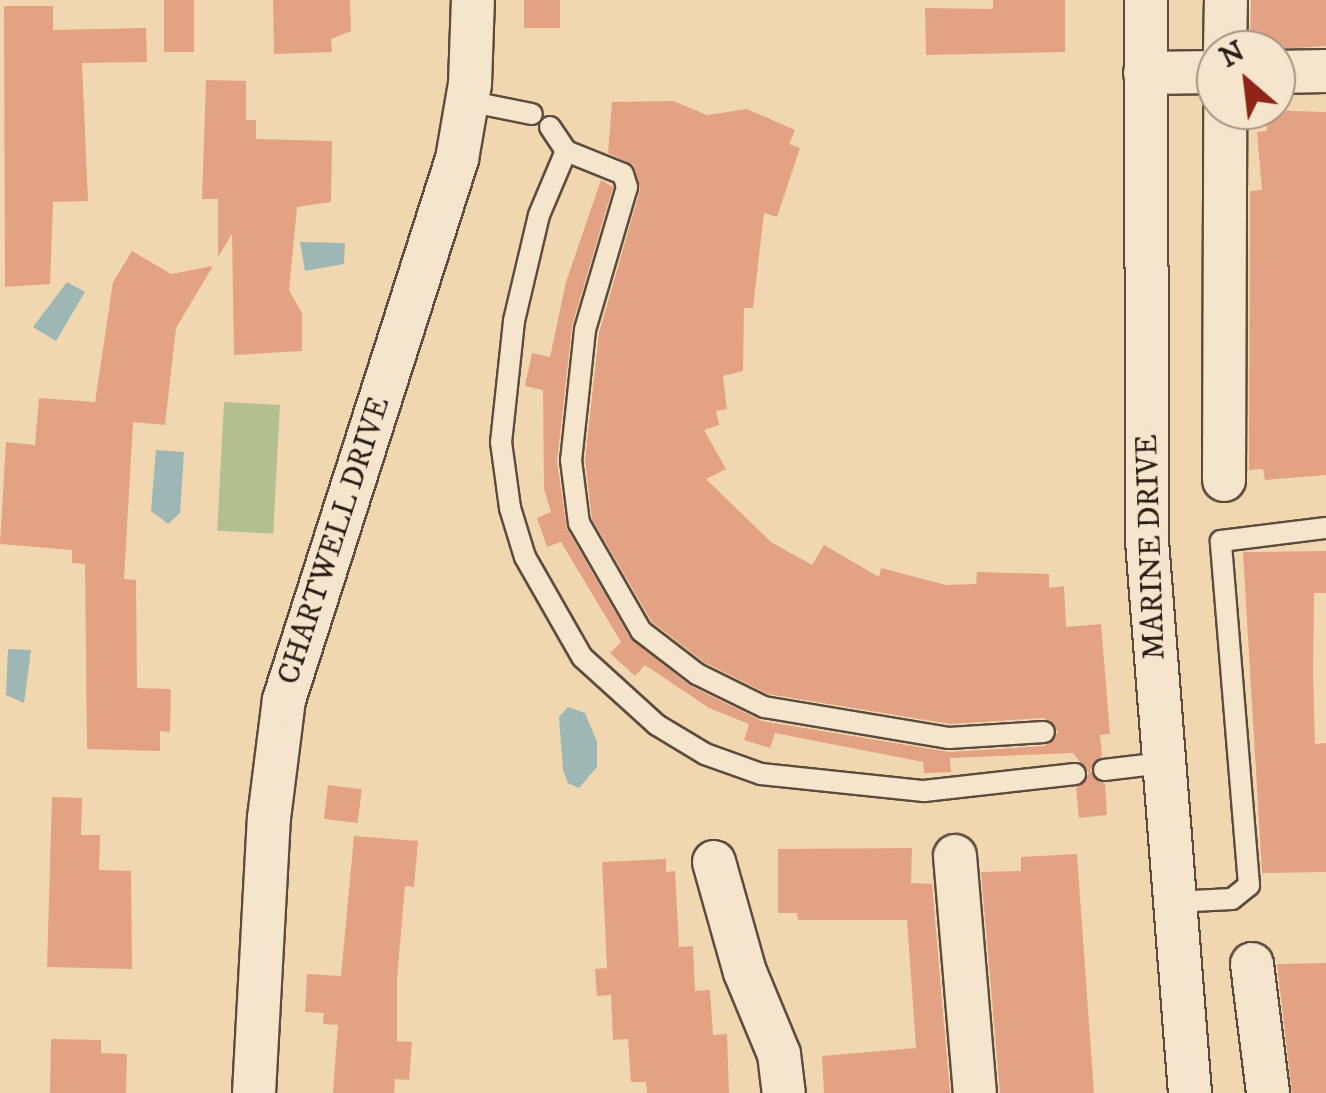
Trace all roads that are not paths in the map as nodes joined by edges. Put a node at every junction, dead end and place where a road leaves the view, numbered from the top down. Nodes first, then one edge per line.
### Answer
1 (473, 0) edge
2 (1146, 0) edge
3 (1226, 0) edge
4 (1225, 30) edge
5 (1326, 71) edge
6 (1296, 72) edge
7 (1196, 73) edge
8 (1145, 74) junction
9 (468, 101) junction
10 (532, 114) dead end
11 (550, 128) dead end
12 (1225, 130) edge
13 (566, 151) junction
14 (1224, 480) dead end
15 (1326, 528) edge
16 (1044, 732) dead end
17 (1164, 763) junction
18 (1104, 770) dead end
19 (1075, 774) dead end
20 (955, 856) dead end
21 (714, 862) dead end
22 (1174, 902) junction
23 (1252, 964) dead end
24 (254, 1093) edge
25 (784, 1093) edge
26 (976, 1093) edge
27 (1190, 1093) edge
28 (1268, 1093) edge

1 - 9 street, CHARTWELL DRIVE
2 - 8 street, MARINE DRIVE
3 - 4 street
5 - 6 street
7 - 8 street
8 - 17 street, MARINE DRIVE
9 - 10 lane
9 - 24 street, CHARTWELL DRIVE
11 - 13 lane
12 - 14 street
13 - 16 lane
13 - 19 lane
15 - 22 lane
17 - 18 lane
17 - 22 street, MARINE DRIVE
20 - 26 street
21 - 25 street
22 - 27 street, MARINE DRIVE
23 - 28 street

